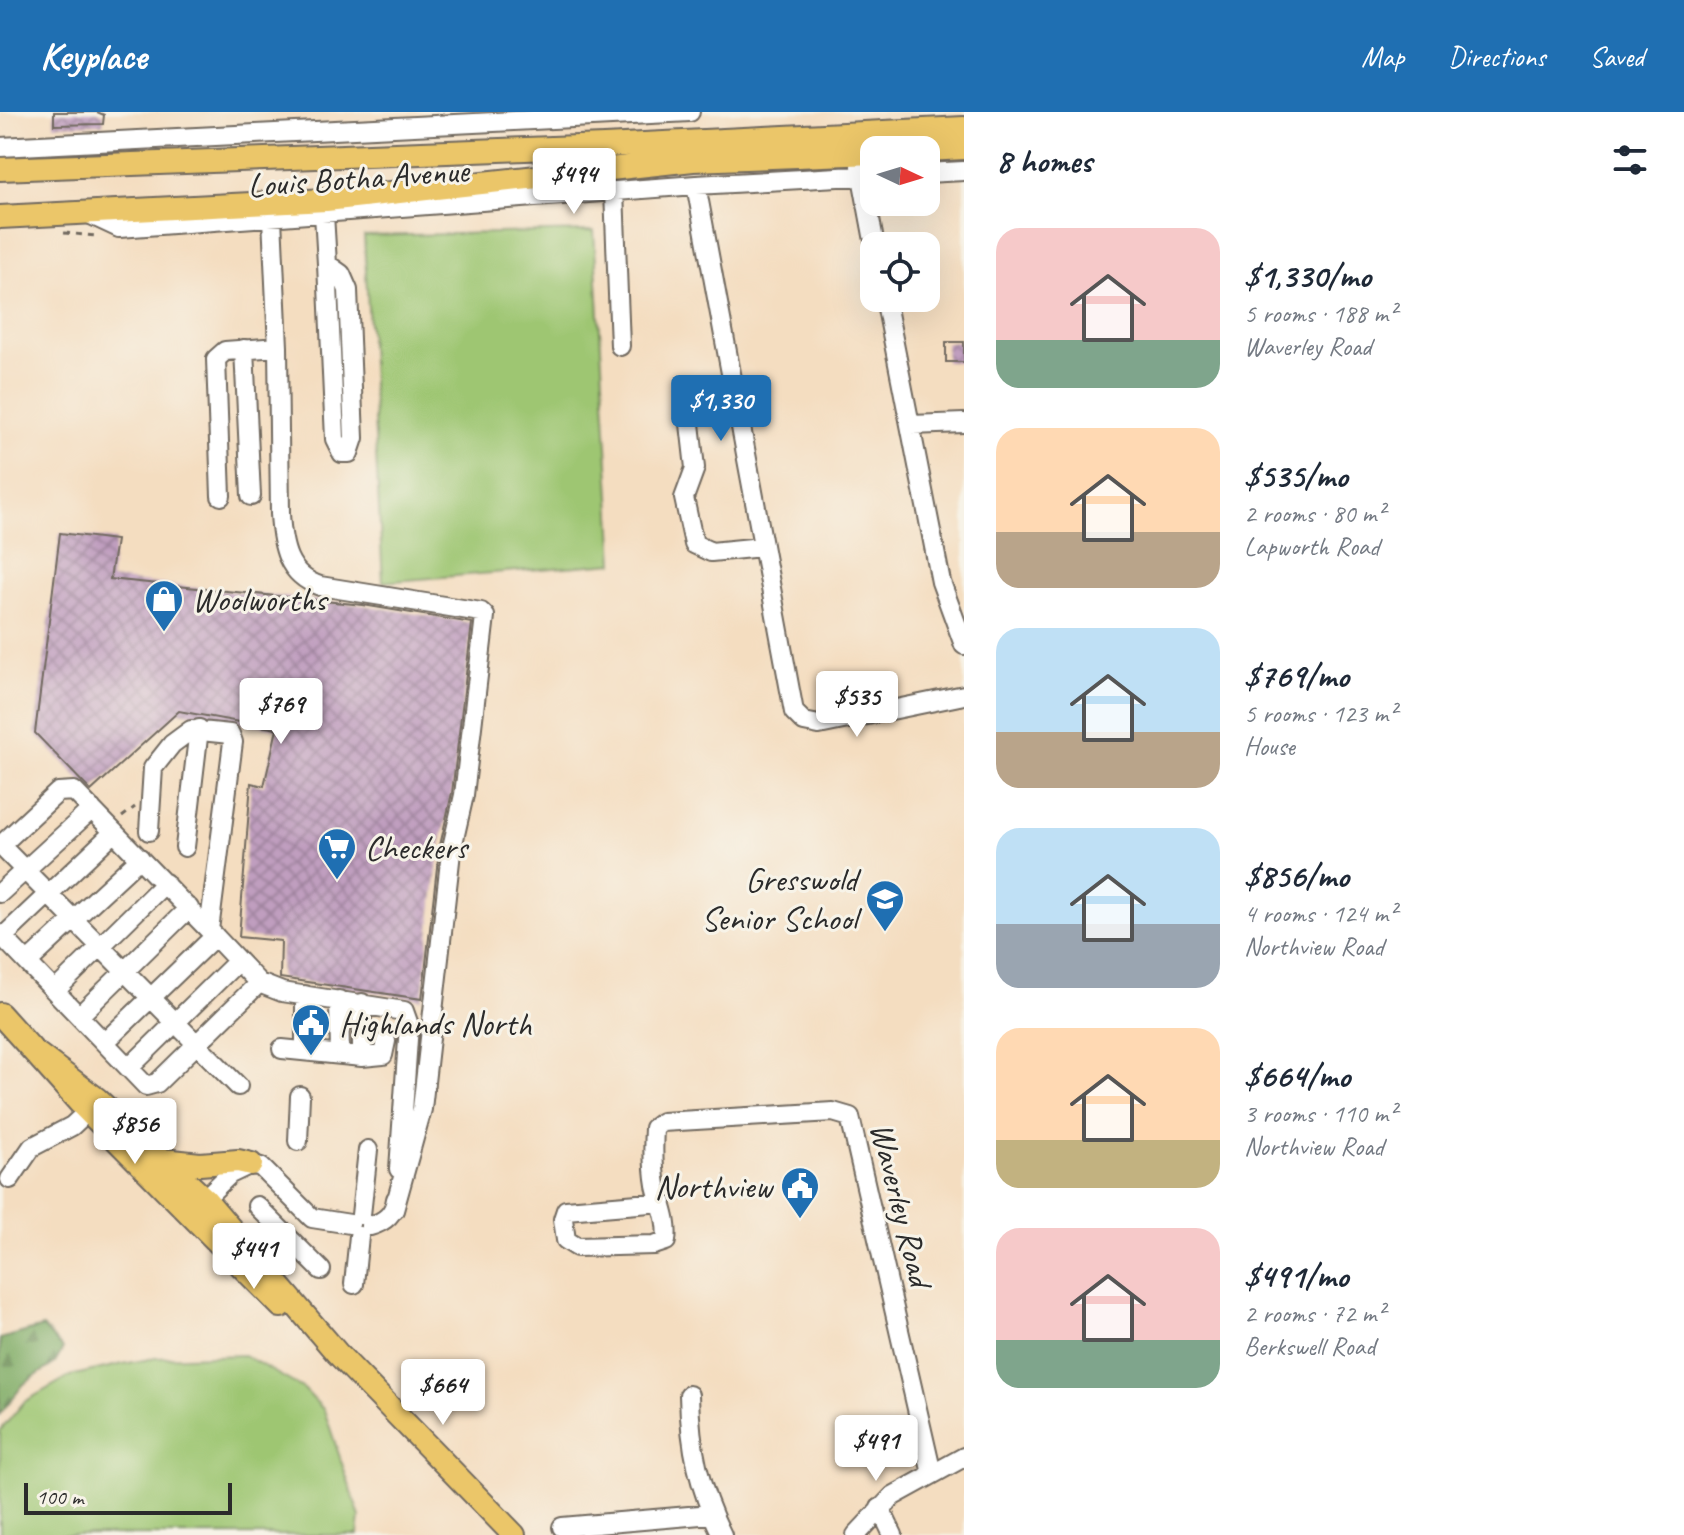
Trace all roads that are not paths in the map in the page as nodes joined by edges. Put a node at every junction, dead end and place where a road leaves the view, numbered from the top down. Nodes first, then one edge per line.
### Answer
1 (690, 112) edge
2 (964, 128) edge
3 (938, 136) edge
4 (0, 147) edge
5 (964, 148) edge
6 (940, 149) edge
7 (860, 158) edge
8 (860, 158) edge
9 (860, 159) edge
10 (0, 169) edge
11 (964, 171) edge
12 (940, 172) edge
13 (696, 185) junction
14 (614, 191) junction
15 (89, 214) junction
16 (324, 214) junction
17 (0, 217) edge
18 (272, 218) junction
19 (327, 264) junction
20 (888, 312) edge
21 (620, 346) dead end
22 (278, 347) junction
23 (244, 349) junction
24 (689, 415) dead end
25 (964, 423) edge
26 (911, 425) junction
27 (221, 496) dead end
28 (251, 496) dead end
29 (762, 547) junction
30 (964, 645) edge
31 (964, 695) edge
32 (199, 729) junction
33 (92, 809) junction
34 (112, 829) junction
35 (149, 831) dead end
36 (0, 845) edge
37 (185, 847) dead end
38 (140, 858) junction
39 (165, 883) junction
40 (0, 893) edge
41 (189, 908) junction
42 (212, 933) junction
43 (2, 936) edge
44 (238, 961) junction
45 (28, 962) junction
46 (259, 983) junction
47 (56, 990) junction
48 (305, 995) junction
49 (339, 1000) junction
50 (362, 1003) junction
51 (0, 1014) edge
52 (80, 1015) junction
53 (386, 1041) dead end
54 (105, 1042) junction
55 (282, 1049) dead end
56 (305, 1051) junction
57 (39, 1055) junction
58 (340, 1055) junction
59 (362, 1057) junction
60 (129, 1068) junction
61 (238, 1086) dead end
62 (300, 1096) dead end
63 (88, 1111) junction
64 (298, 1141) dead end
65 (368, 1150) dead end
66 (163, 1160) junction
67 (251, 1164) junction
68 (10, 1179) dead end
69 (662, 1202) junction
70 (196, 1206) junction
71 (257, 1206) dead end
72 (394, 1210) junction
73 (360, 1225) junction
74 (321, 1270) dead end
75 (354, 1284) dead end
76 (689, 1395) dead end
77 (964, 1457) edge
78 (932, 1474) junction
79 (880, 1508) junction
80 (712, 1514) junction
81 (562, 1527) dead end
82 (514, 1535) edge
83 (722, 1535) edge
84 (856, 1535) edge
85 (893, 1535) edge

1 - 4 street, Louis Botha Avenue
2 - 3 main road, Louis Botha Avenue
5 - 6 main road
7 - 10 main road, Louis Botha Avenue
8 - 15 main road, Louis Botha Avenue
9 - 13 street, Louis Botha Avenue
11 - 12 street
13 - 14 street, Louis Botha Avenue
13 - 29 street
14 - 16 street, Louis Botha Avenue
14 - 21 street
15 - 17 main road, Louis Botha Avenue
15 - 18 street, Louis Botha Avenue
16 - 18 street, Louis Botha Avenue
16 - 19 street
18 - 22 street
19 - 19 street
20 - 26 street
22 - 23 street
22 - 72 street
23 - 27 street
23 - 28 street
24 - 29 street
25 - 26 street
26 - 30 street
29 - 31 street
32 - 35 street
32 - 37 street
32 - 42 street
33 - 34 street
33 - 36 street
33 - 40 street
34 - 38 street
34 - 43 street
36 - 61 street
38 - 39 street
38 - 45 street
39 - 41 street
39 - 47 street
41 - 42 street
41 - 52 street
42 - 44 street
42 - 54 street
43 - 45 street
44 - 46 street
44 - 60 street
45 - 47 street
46 - 48 street
46 - 60 street
47 - 52 street
48 - 49 street
48 - 56 street
49 - 50 street
49 - 58 street
50 - 59 street
50 - 72 street
51 - 57 main road
52 - 54 street
53 - 59 street
54 - 60 street
55 - 56 street
56 - 58 street
57 - 63 main road
57 - 66 main road
58 - 59 street
62 - 64 street
63 - 68 street
63 - 70 main road
65 - 73 street
66 - 67 main road
66 - 70 main road
67 - 70 street
67 - 73 street
69 - 69 street, Waverley Road
69 - 78 street, Waverley Road
70 - 82 main road
71 - 74 street
72 - 73 street
73 - 75 street
76 - 80 street
77 - 78 street
78 - 79 street
79 - 84 street
79 - 85 street
80 - 81 street
80 - 83 street

